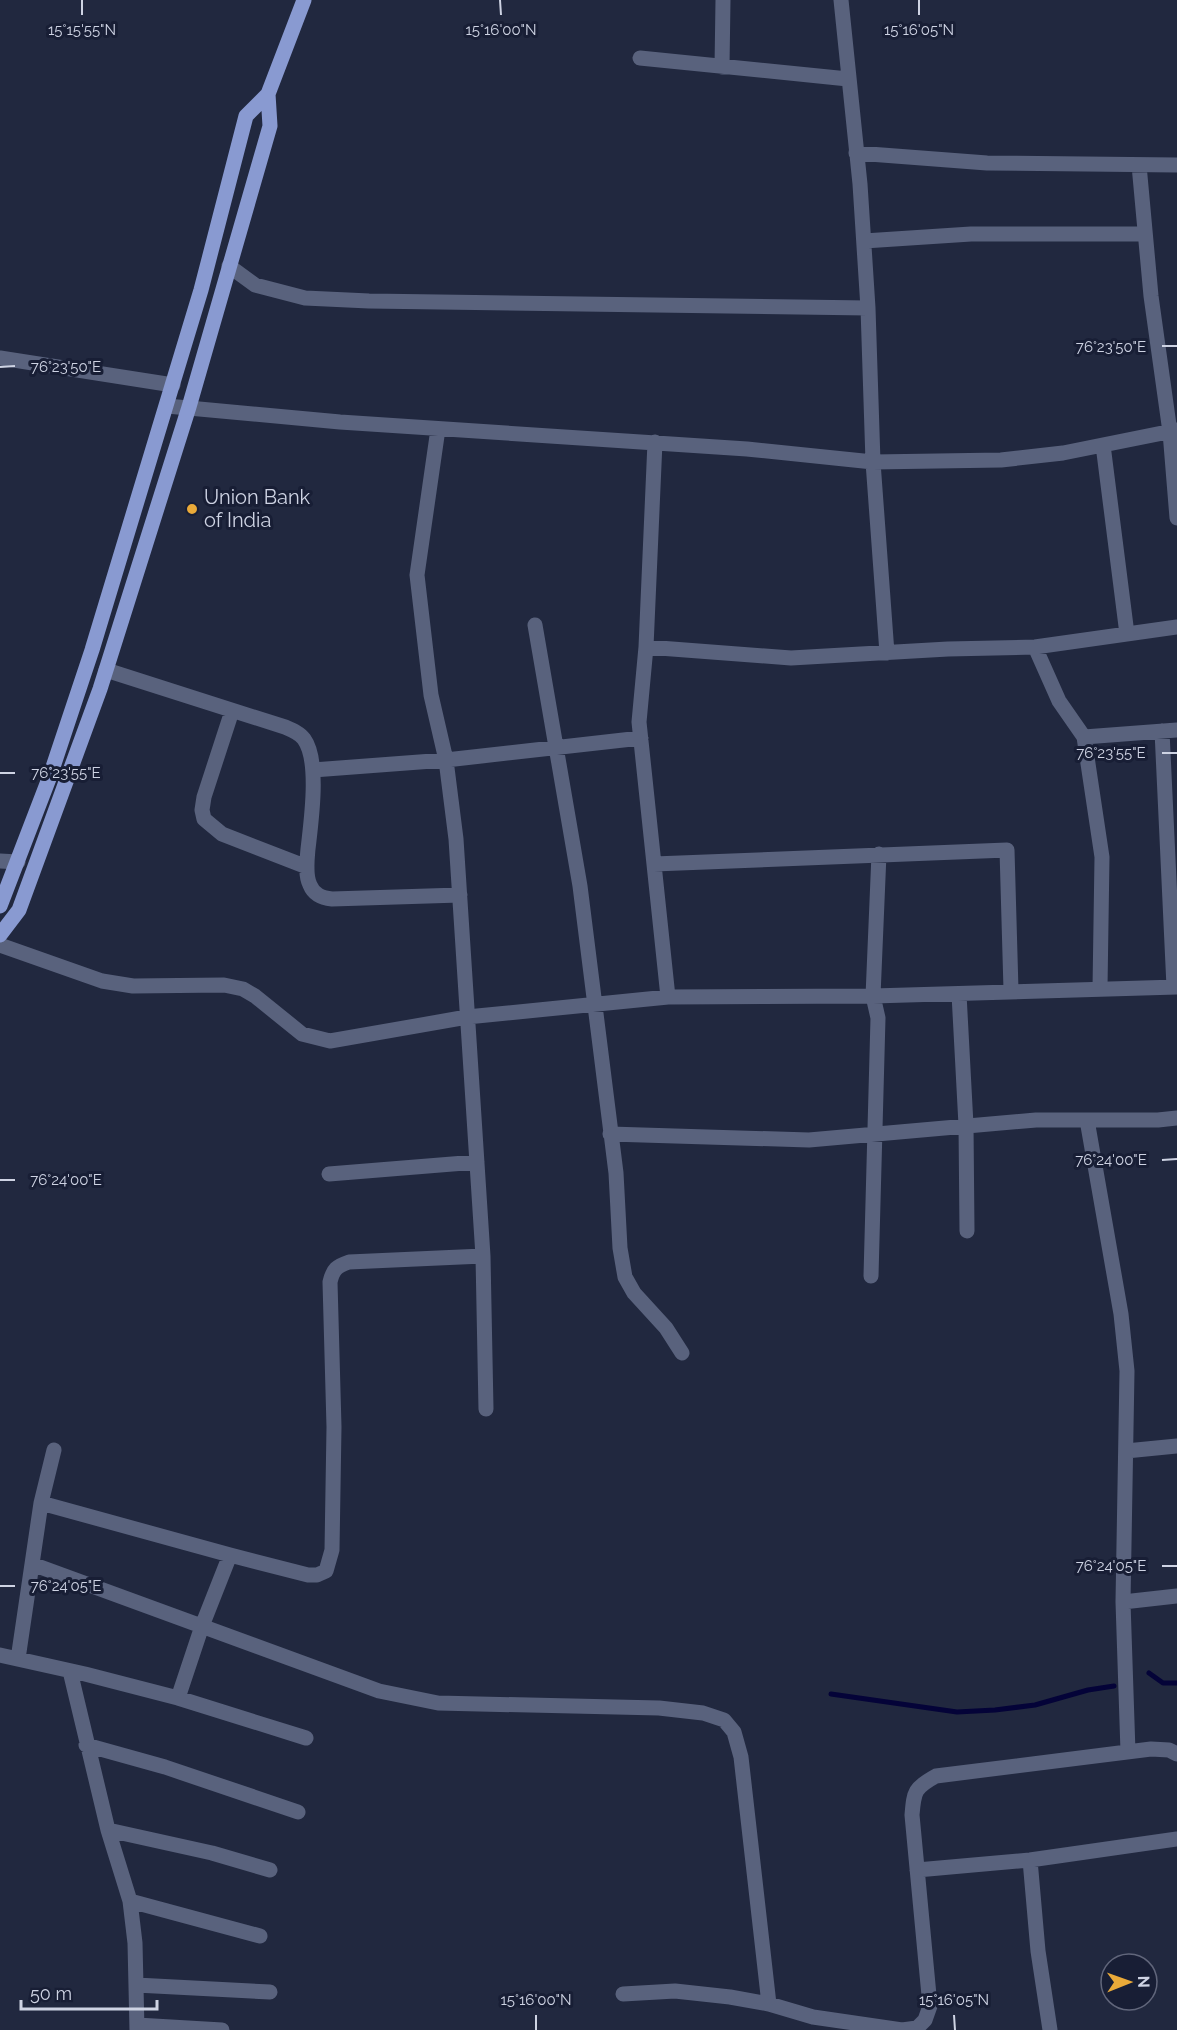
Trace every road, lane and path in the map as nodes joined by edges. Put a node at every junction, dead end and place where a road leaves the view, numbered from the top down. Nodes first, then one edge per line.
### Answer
1 (304, 0) edge
2 (723, 0) edge
3 (841, 0) edge
4 (640, 58) dead end
5 (722, 67) junction
6 (848, 80) junction
7 (268, 94) junction
8 (856, 153) junction
9 (1139, 165) junction
10 (1177, 165) edge
11 (1145, 234) junction
12 (864, 241) junction
13 (229, 266) junction
14 (868, 308) junction
15 (0, 358) edge
16 (173, 386) junction
17 (167, 406) junction
18 (189, 407) junction
19 (438, 429) junction
20 (1173, 431) edge
21 (655, 442) junction
22 (1103, 445) junction
23 (873, 462) junction
24 (1177, 518) edge
25 (535, 625) dead end
26 (1177, 627) edge
27 (1127, 634) junction
28 (1035, 646) junction
29 (646, 647) junction
30 (887, 653) junction
31 (106, 670) junction
32 (232, 711) junction
33 (1170, 731) edge
34 (1084, 737) junction
35 (641, 738) junction
36 (555, 747) junction
37 (446, 760) junction
38 (313, 770) junction
39 (879, 854) junction
40 (0, 861) edge
41 (18, 862) junction
42 (654, 864) junction
43 (307, 867) junction
44 (460, 895) junction
45 (0, 906) edge
46 (0, 935) edge
47 (0, 945) edge
48 (1176, 987) edge
49 (1100, 988) junction
50 (1011, 990) junction
51 (959, 994) junction
52 (873, 996) junction
53 (668, 998) junction
54 (595, 1005) junction
55 (467, 1017) junction
56 (1177, 1119) edge
57 (1087, 1120) junction
58 (966, 1125) junction
59 (610, 1134) junction
60 (875, 1135) junction
61 (477, 1162) junction
62 (329, 1174) dead end
63 (967, 1231) dead end
64 (483, 1256) junction
65 (871, 1276) dead end
66 (682, 1353) dead end
67 (486, 1409) dead end
68 (1177, 1446) edge
69 (54, 1450) dead end
70 (1126, 1451) junction
71 (41, 1503) junction
72 (230, 1556) junction
73 (32, 1564) junction
74 (1177, 1596) edge
75 (1123, 1602) junction
76 (202, 1626) junction
77 (0, 1655) edge
78 (18, 1659) junction
79 (70, 1671) junction
80 (178, 1698) junction
81 (306, 1738) dead end
82 (86, 1745) junction
83 (1128, 1752) junction
84 (1177, 1754) edge
85 (298, 1812) dead end
86 (108, 1830) junction
87 (1177, 1839) edge
88 (1030, 1860) junction
89 (270, 1870) dead end
90 (917, 1870) junction
91 (130, 1901) junction
92 (260, 1936) dead end
93 (136, 1985) junction
94 (270, 1992) dead end
95 (623, 1994) dead end
96 (770, 2004) junction
97 (137, 2028) edge
98 (222, 2030) edge
99 (1050, 2030) edge

1 - 7 main road
2 - 5 street
3 - 6 street
4 - 5 street
5 - 6 street
6 - 8 street
7 - 13 main road
7 - 16 main road
8 - 9 street
8 - 12 street
9 - 10 street
9 - 11 street
11 - 12 street
11 - 20 street
12 - 14 street
13 - 14 street
13 - 18 main road
14 - 23 street
15 - 16 street
16 - 17 main road
17 - 18 street
17 - 41 main road
18 - 19 street
18 - 31 main road
19 - 21 street
19 - 37 street
20 - 22 street
20 - 24 street
21 - 23 street
21 - 29 street
22 - 23 street
22 - 27 street
23 - 30 street
25 - 36 street
26 - 27 street
27 - 28 street
28 - 30 street
28 - 34 street
29 - 30 street
29 - 35 street
31 - 32 street
31 - 46 main road
32 - 38 street
32 - 43 street
33 - 34 street
33 - 48 street
34 - 49 street
35 - 36 street
35 - 42 street
36 - 37 street
36 - 54 street
37 - 38 street
37 - 44 street
38 - 43 street
39 - 42 street
39 - 50 street
39 - 52 street
40 - 41 street
41 - 45 main road
42 - 53 street
43 - 44 street
44 - 55 street
47 - 55 street
48 - 49 street
49 - 50 street
50 - 51 street
51 - 52 street
51 - 58 street
52 - 53 street
52 - 60 street
53 - 54 street
54 - 55 street
54 - 59 street
55 - 61 street
56 - 57 street
57 - 58 street
57 - 70 street
58 - 60 street
58 - 63 street
59 - 60 street
59 - 66 street
60 - 65 street
61 - 62 street
61 - 64 street
64 - 67 street
64 - 72 street
68 - 70 street
69 - 71 street
70 - 75 street
71 - 72 street
71 - 73 street
72 - 76 street
73 - 76 street
73 - 78 street
74 - 75 street
75 - 83 street
76 - 80 street
76 - 96 street
77 - 78 street
78 - 79 street
79 - 80 street
79 - 82 street
80 - 81 street
82 - 85 street
82 - 86 street
83 - 84 street
83 - 90 street
86 - 89 street
86 - 91 street
87 - 88 street
88 - 90 street
88 - 99 street
90 - 96 street
91 - 92 street
91 - 93 street
93 - 94 street
93 - 97 street
95 - 96 street
97 - 98 street

